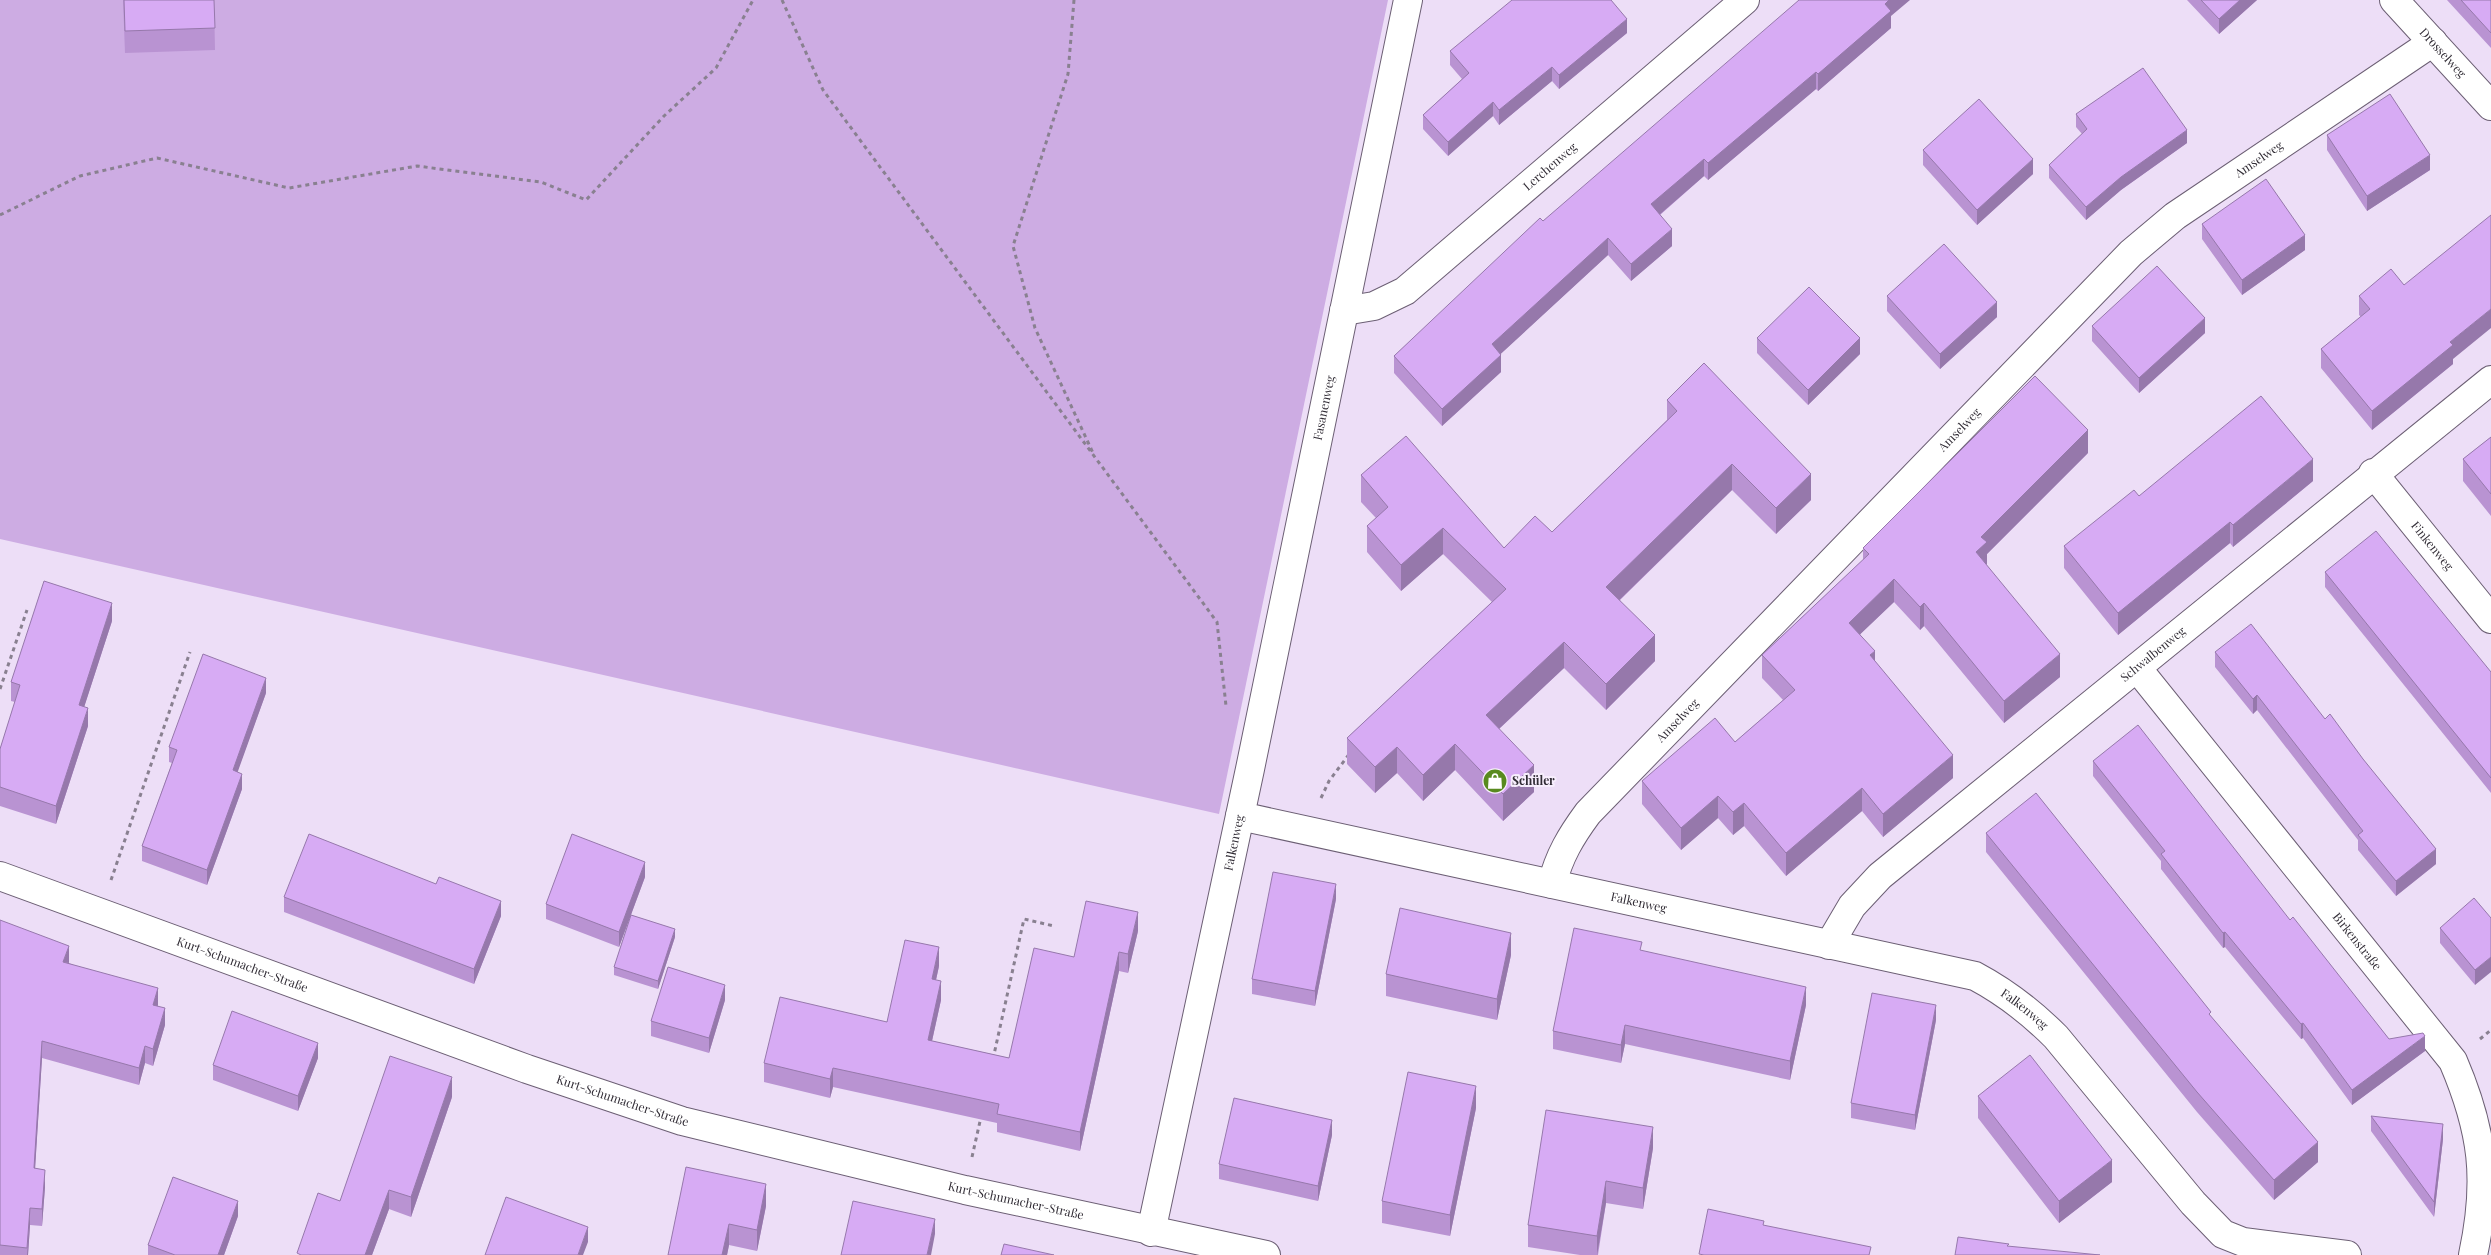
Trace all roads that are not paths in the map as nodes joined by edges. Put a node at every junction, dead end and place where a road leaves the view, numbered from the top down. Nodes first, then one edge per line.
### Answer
1 (1408, 0) edge
2 (1745, 0) edge
3 (2394, 0) edge
4 (2433, 42) junction
5 (2491, 106) edge
6 (1344, 311) junction
7 (2491, 380) edge
8 (2373, 473) junction
9 (2491, 619) edge
10 (2137, 668) junction
11 (1240, 816) junction
12 (0, 876) edge
13 (1552, 884) junction
14 (1829, 945) junction
15 (1151, 1232) junction
16 (1266, 1255) edge
17 (2347, 1255) edge
18 (2473, 1255) edge

1 - 6 street, Fasanenweg
2 - 6 street, Lerchenweg
3 - 4 street, Drosselweg
4 - 5 street, Drosselweg
4 - 13 street, Amselweg
6 - 11 street, Fasanenweg
7 - 8 street, Schwalbenweg
8 - 9 street, Finkenweg
8 - 10 street, Schwalbenweg
10 - 14 street, Schwalbenweg
10 - 18 street, Birkenstraße
11 - 13 street, Falkenweg
11 - 15 street, Falkenweg
12 - 15 street, Kurt-Schumacher-Straße
13 - 14 street, Falkenweg
14 - 17 street, Falkenweg
15 - 16 street, Kurt-Schumacher-Straße

